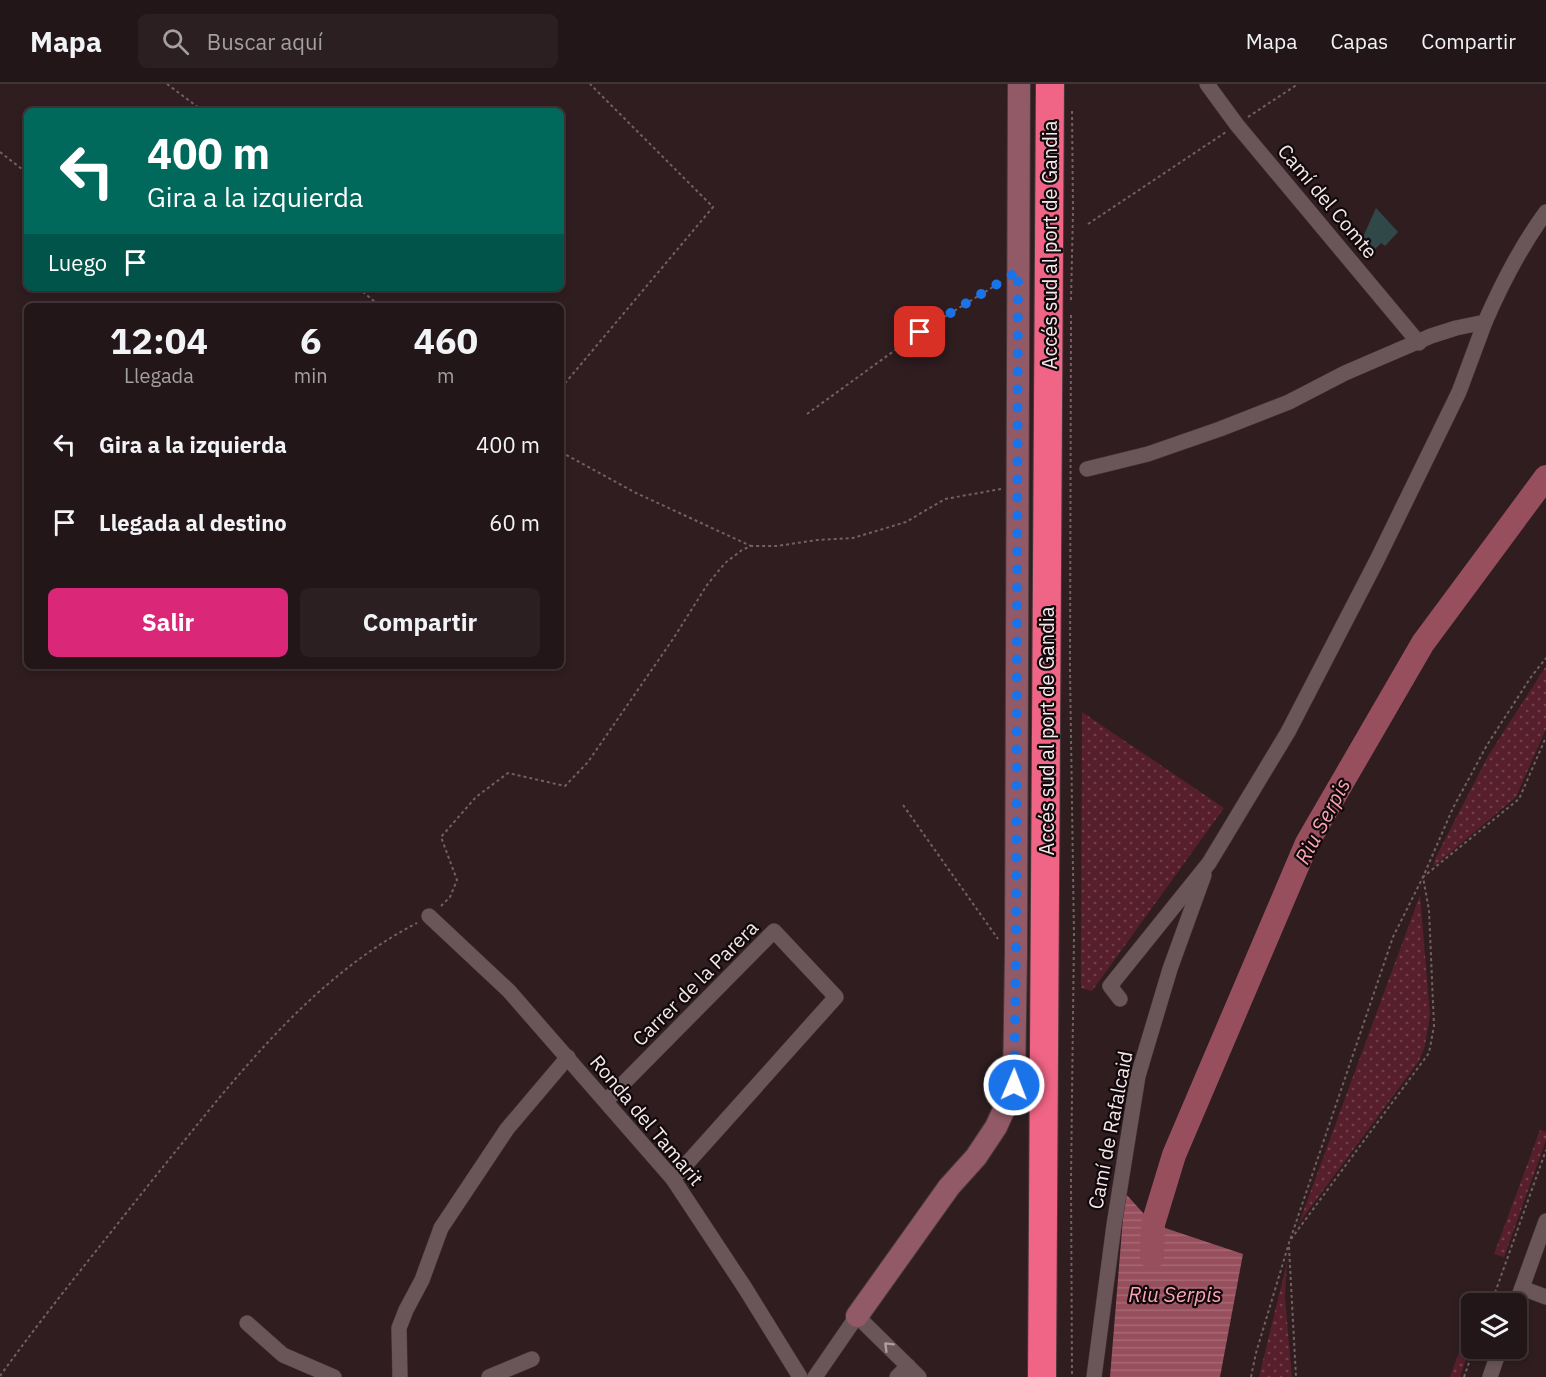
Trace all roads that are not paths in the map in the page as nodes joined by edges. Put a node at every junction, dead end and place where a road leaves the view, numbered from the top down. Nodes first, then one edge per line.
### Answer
1 (1019, 84) edge
2 (1050, 84) edge
3 (1207, 84) edge
4 (1546, 212) edge
5 (1485, 322) junction
6 (1419, 343) junction
7 (1087, 469) dead end
8 (1209, 863) junction
9 (429, 916) road end
10 (1120, 999) dead end
11 (568, 1057) junction
12 (606, 1101) junction
13 (672, 1179) junction
14 (1546, 1221) edge
15 (1522, 1288) junction
16 (1520, 1293) edge
17 (1546, 1297) edge
18 (857, 1316) junction
19 (247, 1323) dead end
20 (532, 1359) dead end
21 (1496, 1359) edge
22 (914, 1372) edge
23 (334, 1377) edge
24 (400, 1377) edge
25 (489, 1377) edge
26 (800, 1377) edge
27 (815, 1377) edge
28 (897, 1377) edge
29 (1042, 1377) edge
30 (1094, 1377) edge
31 (1490, 1377) edge

1 - 18 street
2 - 29 highway, Accés sud al port de Gandia
3 - 6 street, Camí del Comte
4 - 5 street
5 - 6 street
5 - 8 street
6 - 7 street
8 - 10 street
8 - 30 street, Camí de Rafalcaid
9 - 11 street, Ronda del Tamarit
11 - 12 street, Ronda del Tamarit
11 - 24 street
12 - 13 street, Ronda del Tamarit
12 - 13 street, Carrer de la Parera
13 - 26 street, Ronda del Tamarit
14 - 15 street
15 - 16 street
15 - 17 street
22 -> 18 street
18 - 27 street
19 - 23 street
20 - 25 street
21 - 31 street
22 - 28 street

